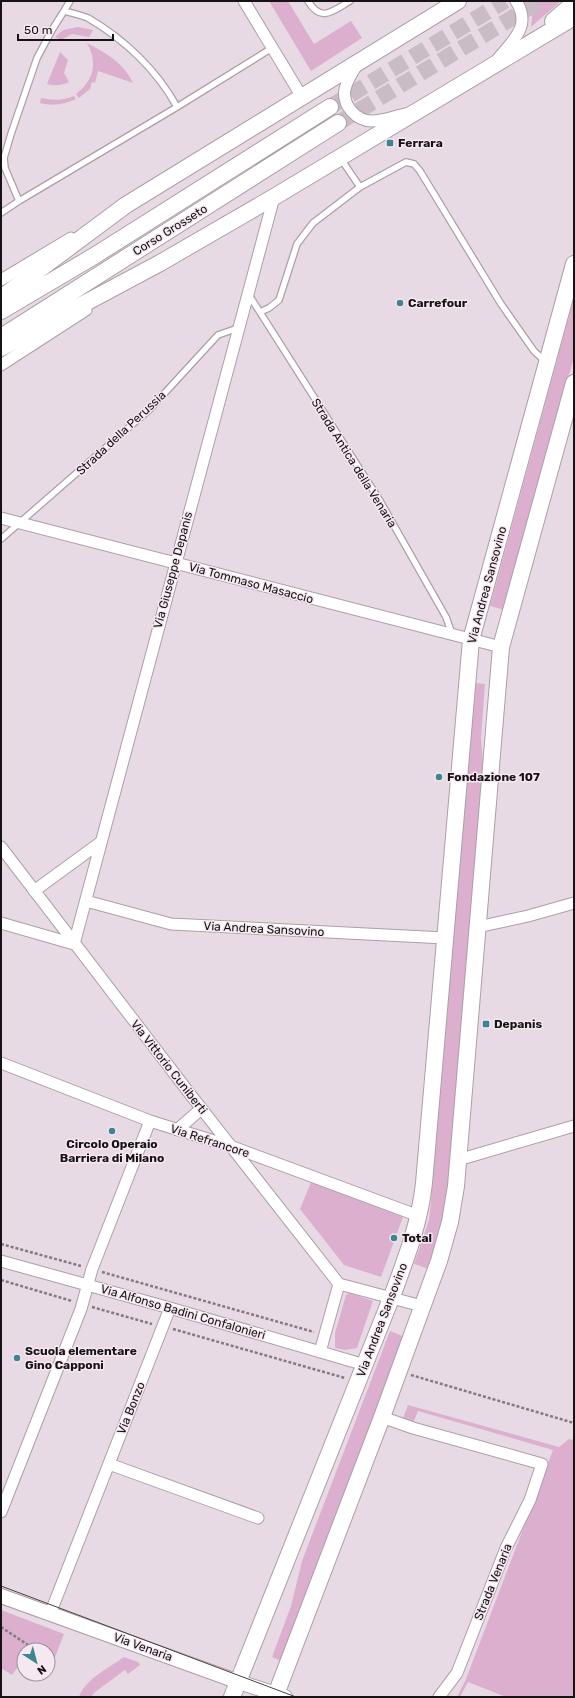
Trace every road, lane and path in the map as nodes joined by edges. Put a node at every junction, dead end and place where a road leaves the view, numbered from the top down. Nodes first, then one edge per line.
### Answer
1 (70, 1) edge
2 (244, 1) edge
3 (308, 1) edge
4 (350, 1) edge
5 (466, 1) edge
6 (516, 1) edge
7 (574, 3) edge
8 (452, 5) edge
9 (64, 11) junction
10 (574, 17) edge
11 (526, 46) junction
12 (272, 48) junction
13 (358, 63) junction
14 (493, 66) junction
15 (302, 97) junction
16 (177, 107) junction
17 (330, 107) tunnel mouth
18 (417, 111) junction
19 (338, 123) tunnel mouth
20 (340, 158) junction
21 (360, 187) junction
22 (274, 197) junction
23 (19, 201) junction
24 (126, 205) junction
25 (1, 213) edge
26 (160, 263) junction
27 (574, 264) edge
28 (1, 280) edge
29 (248, 294) junction
30 (1, 298) edge
31 (1, 311) edge
32 (260, 312) junction
33 (238, 328) junction
34 (1, 337) edge
35 (1, 348) edge
36 (547, 362) junction
37 (1, 365) edge
38 (574, 383) edge
39 (571, 403) edge
40 (1, 518) edge
41 (21, 523) junction
42 (1, 539) edge
43 (175, 564) junction
44 (453, 636) junction
45 (471, 640) junction
46 (501, 647) junction
47 (101, 842) junction
48 (1, 847) edge
49 (34, 891) junction
50 (86, 901) junction
51 (574, 903) edge
52 (1, 923) edge
53 (478, 927) junction
54 (445, 938) junction
55 (74, 944) junction
56 (1, 1063) edge
57 (201, 1109) junction
58 (150, 1121) junction
59 (574, 1126) edge
60 (178, 1130) junction
61 (230, 1146) junction
62 (458, 1160) junction
63 (419, 1216) junction
64 (1, 1244) edge
65 (1, 1261) edge
66 (92, 1269) junction
67 (1, 1280) edge
68 (88, 1284) junction
69 (339, 1284) junction
70 (392, 1297) junction
71 (82, 1304) junction
72 (422, 1306) junction
73 (170, 1308) junction
74 (163, 1326) junction
75 (324, 1335) junction
76 (320, 1352) junction
77 (365, 1365) junction
78 (399, 1372) junction
79 (358, 1382) junction
80 (382, 1417) junction
81 (574, 1423) edge
82 (109, 1464) junction
83 (1, 1512) edge
84 (258, 1518) dead end
85 (1, 1596) edge
86 (50, 1614) junction
87 (1, 1627) edge
88 (24, 1642) edge
89 (239, 1682) junction
90 (279, 1696) edge
91 (232, 1697) edge
92 (438, 1697) edge

1 - 9 lane
2 - 12 street
3 - 4 lane
5 - 8 street, Corso Grosseto
6 - 14 street, Corso Grosseto
7 - 11 main road
8 - 13 main road, Corso Grosseto
9 - 16 lane
9 - 23 lane
10 - 11 main road, Corso Grosseto
11 - 14 main road, Corso Grosseto
12 - 15 street
12 - 16 lane
13 - 15 main road, Corso Grosseto
13 - 18 street, Corso Grosseto
14 - 18 main road, Corso Grosseto
15 - 24 main road, Corso Grosseto
16 - 23 lane
17 - 31 main road, Corso Grosseto
18 - 20 main road, Corso Grosseto
19 - 34 main road, Corso Grosseto
20 - 21 lane
20 - 22 main road, Corso Grosseto
21 - 32 lane
21 - 36 lane
22 - 26 main road, Corso Grosseto
22 - 29 street, Via Giuseppe Depanis
23 - 25 lane
24 - 28 street, Corso Grosseto
24 - 30 main road, Corso Grosseto
26 - 35 main road, Corso Grosseto
26 - 37 street, Corso Grosseto
27 - 36 main road, Via Andrea Sansovino
29 - 32 lane, Strada Antica della Venaria
29 - 33 street, Via Giuseppe Depanis
32 - 44 lane, Strada Antica della Venaria
33 - 41 lane, Strada della Perussia
33 - 43 street, Via Giuseppe Depanis
36 - 45 main road, Via Andrea Sansovino
38 - 39 main road
39 - 46 main road
40 - 41 street, Via Tommaso Masaccio
41 - 42 lane, Strada della Perussia
41 - 43 street, Via Tommaso Masaccio
43 - 44 street, Via Tommaso Masaccio
43 - 47 street, Via Giuseppe Depanis
44 - 45 street, Via Tommaso Masaccio
45 - 46 street, Via Tommaso Masaccio
45 - 54 main road, Via Andrea Sansovino
46 - 53 main road
47 - 49 street
47 - 50 street, Via Giuseppe Depanis
48 - 49 street, Via Vittorio Cuniberti
49 - 55 street, Via Vittorio Cuniberti
50 - 54 street, Via Andrea Sansovino
50 - 55 street, Via Giuseppe Depanis
51 - 53 street
52 - 55 street
53 - 62 main road
54 - 63 main road, Via Andrea Sansovino
55 - 57 street, Via Vittorio Cuniberti
56 - 58 street, Via Refrancore
57 - 60 street
57 - 61 street, Via Vittorio Cuniberti
58 - 60 street, Via Refrancore
58 - 66 street
59 - 62 street
60 - 61 street, Via Refrancore
61 - 63 street, Via Refrancore
61 - 69 street, Via Vittorio Cuniberti
62 - 72 main road
63 - 70 main road, Via Andrea Sansovino
64 - 66 path
65 - 68 street, Via Alfonso Badini Confalonieri
66 - 68 street
66 - 75 path
67 - 71 path
68 - 71 street
68 - 73 street, Via Alfonso Badini Confalonieri
69 - 70 street
69 - 75 street
70 - 72 street
70 - 77 main road, Via Andrea Sansovino
71 - 74 path
71 - 83 street
72 - 78 main road
73 - 74 street, Via Bonzo
73 - 76 street, Via Alfonso Badini Confalonieri
74 - 79 path
74 - 82 street, Via Bonzo
75 - 76 street
76 - 77 street, Via Alfonso Badini Confalonieri
77 - 79 main road, Via Andrea Sansovino
78 - 80 main road
78 - 81 path
79 - 89 main road, Via Andrea Sansovino
80 - 90 main road
80 - 92 street, Strada Venaria
82 - 84 street
82 - 86 street, Via Bonzo
85 - 86 street, Via Venaria
86 - 89 street, Via Venaria
87 - 88 path
89 - 90 street, Via Venaria
89 - 91 main road, Via Andrea Sansovino

